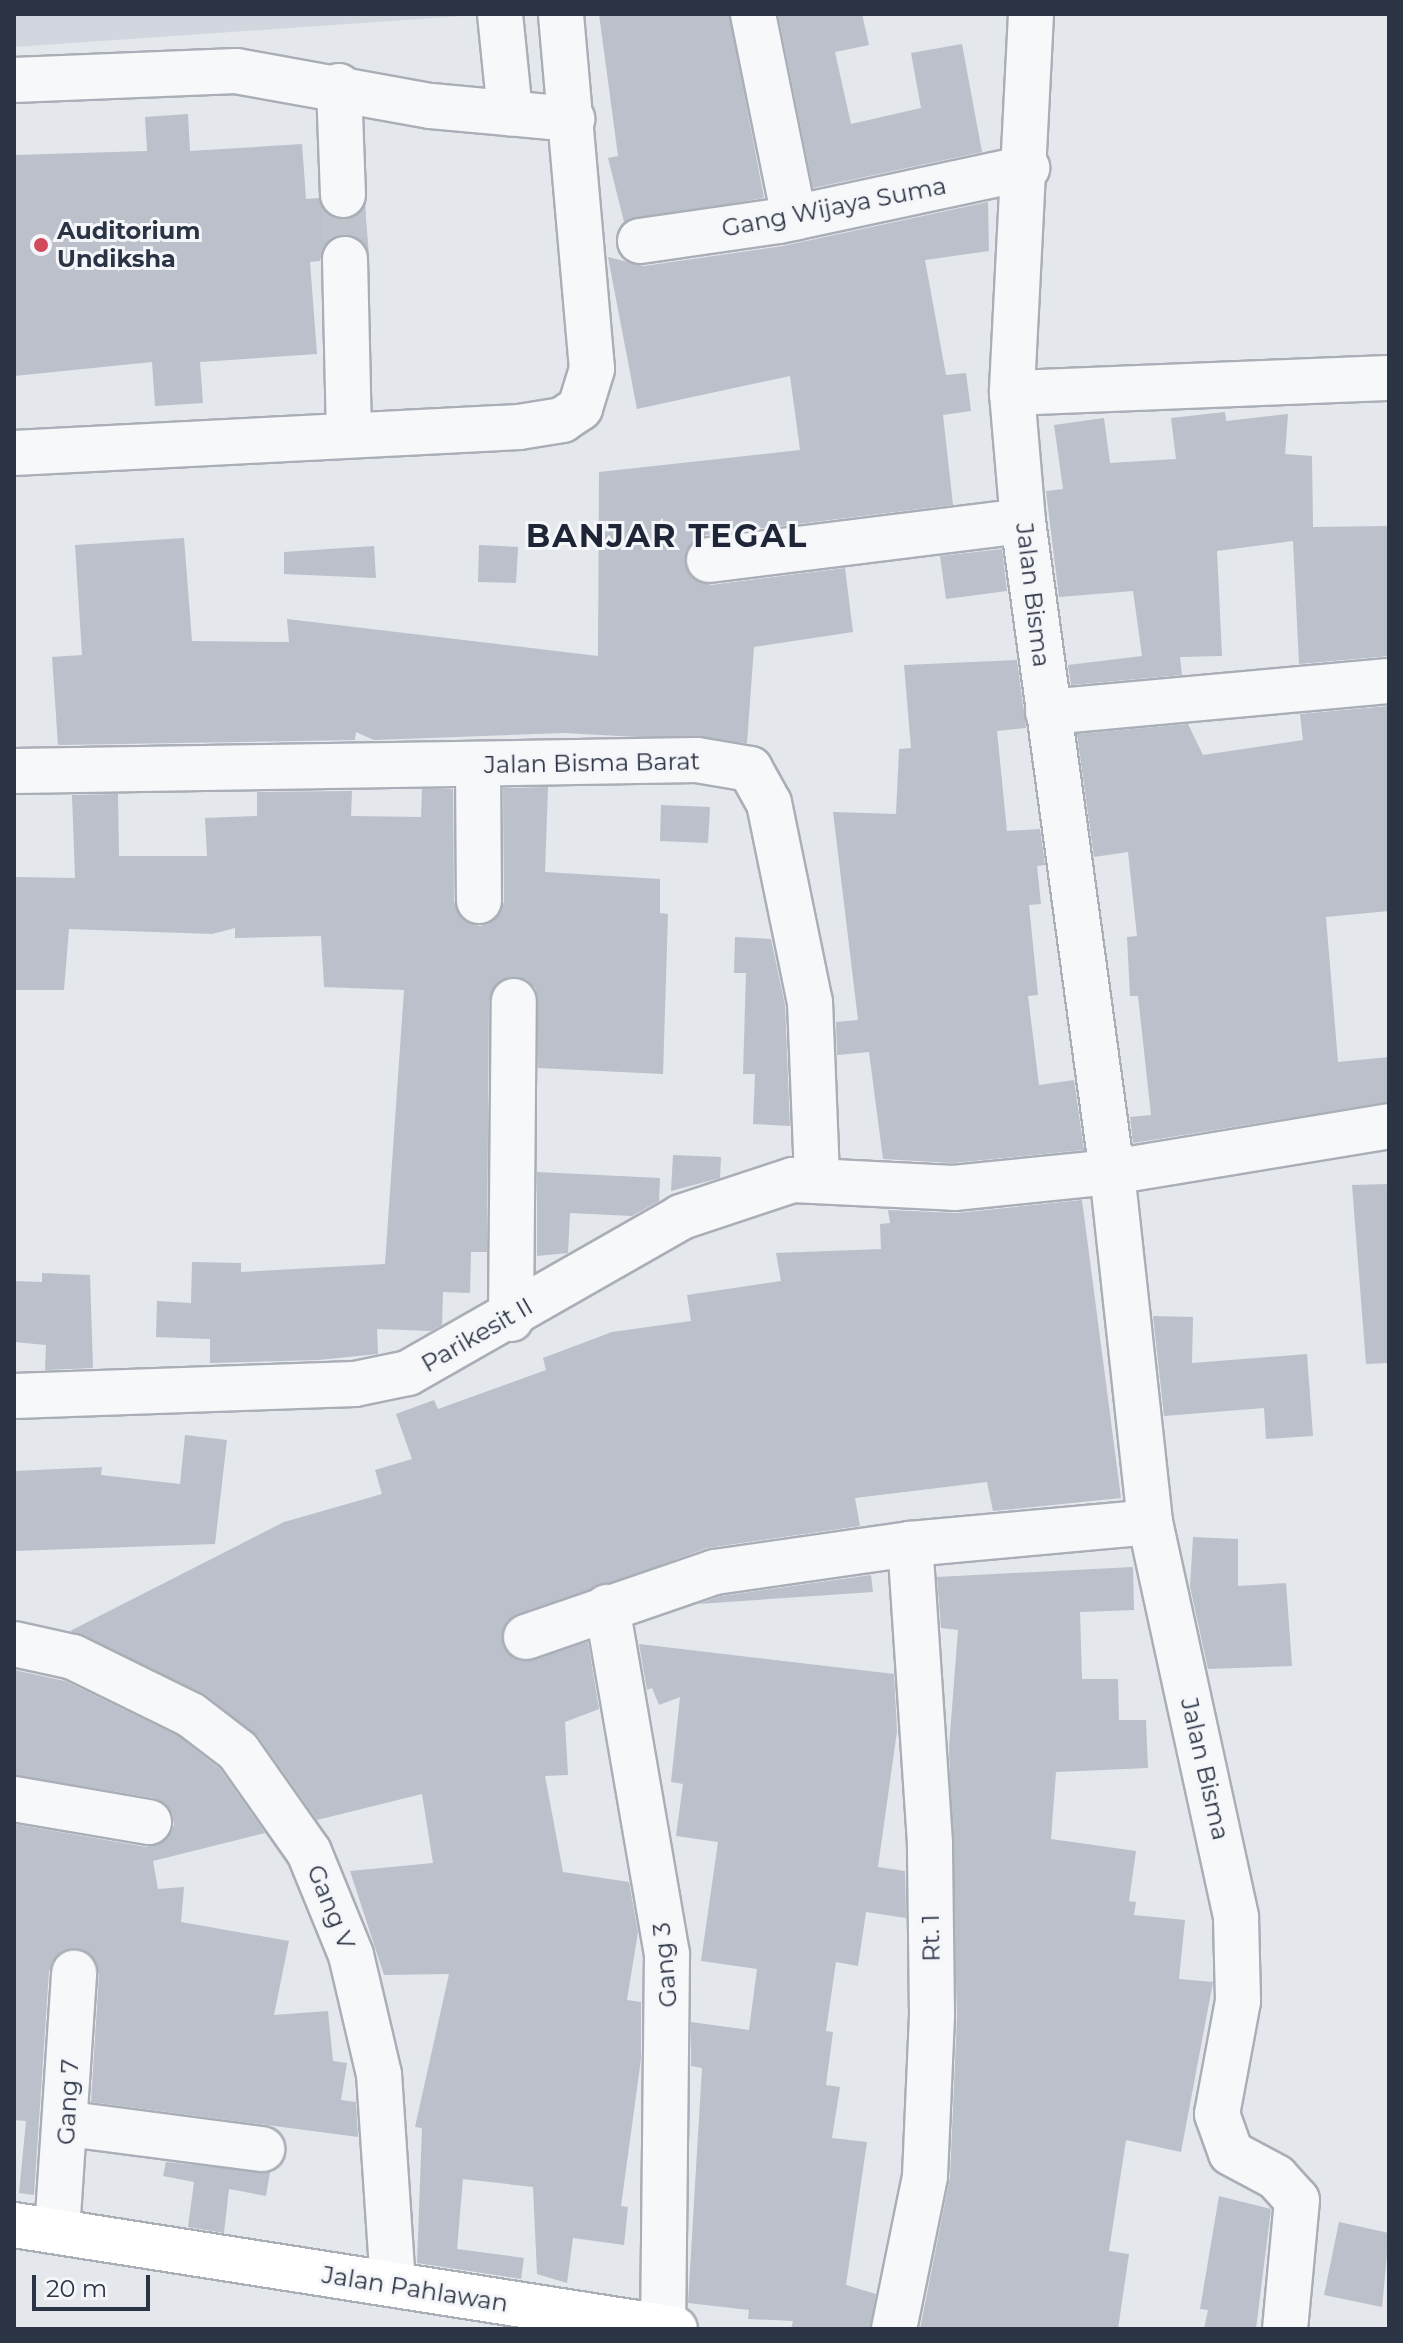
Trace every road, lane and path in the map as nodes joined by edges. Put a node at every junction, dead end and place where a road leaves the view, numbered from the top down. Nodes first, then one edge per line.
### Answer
1 (500, 14) edge
2 (561, 14) edge
3 (753, 14) edge
4 (1031, 14) edge
5 (14, 80) edge
6 (339, 86) junction
7 (510, 113) junction
8 (572, 119) junction
9 (1027, 168) junction
10 (343, 195) tunnel mouth
11 (794, 218) junction
12 (640, 241) dead end
13 (345, 259) tunnel mouth
14 (1389, 378) edge
15 (1012, 393) junction
16 (349, 432) junction
17 (14, 453) edge
18 (1023, 521) junction
19 (709, 560) dead end
20 (1389, 681) edge
21 (1048, 712) junction
22 (478, 764) junction
23 (14, 771) edge
24 (479, 901) dead end
25 (514, 1001) dead end
26 (1389, 1126) edge
27 (1112, 1172) junction
28 (817, 1179) junction
29 (511, 1319) junction
30 (14, 1396) edge
31 (1150, 1522) junction
32 (910, 1544) junction
33 (607, 1607) junction
34 (526, 1637) dead end
35 (14, 1644) edge
36 (14, 1799) edge
37 (149, 1822) dead end
38 (74, 1973) dead end
39 (69, 2124) junction
40 (262, 2149) dead end
41 (14, 2225) edge
42 (57, 2231) junction
43 (393, 2285) junction
44 (574, 2322) edge
45 (669, 2328) edge
46 (894, 2329) edge
47 (1285, 2329) edge

1 - 7 street
2 - 8 street
3 - 11 street
4 - 9 street, Jalan Bisma
5 - 6 street
6 - 7 street
6 - 10 street
7 - 8 street
8 - 16 street
9 - 11 street, Gang Wijaya Suma
9 - 15 street, Jalan Bisma
11 - 12 street, Gang Wijaya Suma
13 - 16 street
14 - 15 street
15 - 18 street, Jalan Bisma
16 - 17 street
18 - 19 street
18 - 21 street, Jalan Bisma
20 - 21 street
21 - 27 street, Jalan Bisma
22 - 23 street, Jalan Bisma Barat
22 - 24 street
22 - 28 street, Jalan Bisma Barat
25 - 29 street
26 - 27 street
27 - 28 street
27 - 31 street, Jalan Bisma
28 - 29 street, Parikesit II
29 - 30 street, Parikesit II
31 - 32 street
31 - 47 street, Jalan Bisma
32 - 33 street
32 - 46 street, Rt. 1
33 - 34 street
33 - 45 street, Gang 3
35 - 43 street, Gang V
36 - 37 street
38 - 39 street, Gang 7
39 - 40 street
39 - 42 street, Gang 7
41 - 42 main road, Jalan Pahlawan
42 - 43 main road, Jalan Pahlawan
43 - 44 main road, Jalan Pahlawan
44 - 45 main road, Jalan Pahlawan

